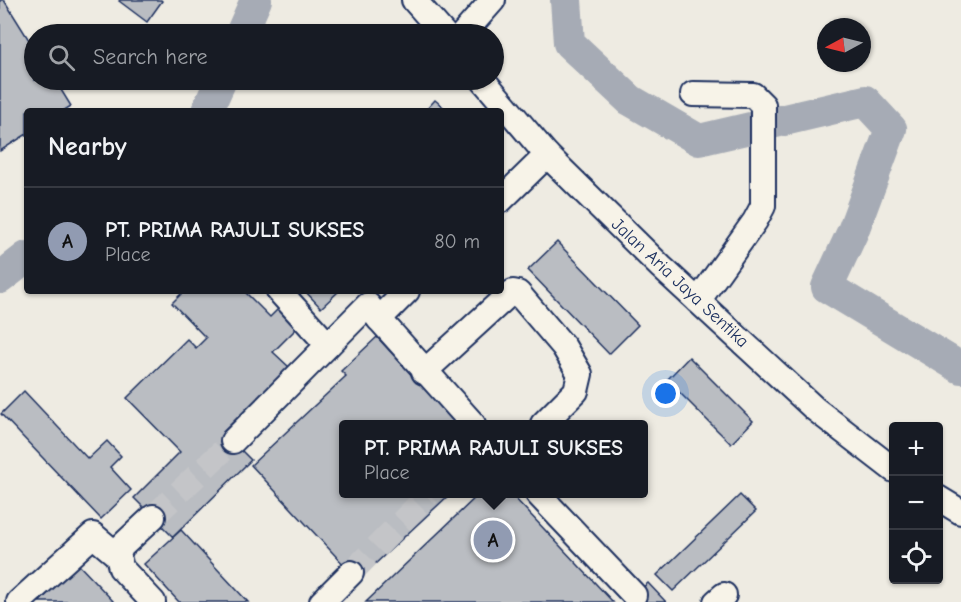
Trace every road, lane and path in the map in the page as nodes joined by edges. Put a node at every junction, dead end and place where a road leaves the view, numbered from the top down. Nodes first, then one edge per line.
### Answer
1 (414, 0) edge
2 (493, 0) edge
3 (435, 24) edge
4 (472, 24) edge
5 (492, 90) edge
6 (693, 94) dead end
7 (547, 155) junction
8 (504, 197) edge
9 (282, 294) edge
10 (399, 294) edge
11 (698, 300) junction
12 (368, 305) edge
13 (328, 345) junction
14 (424, 372) junction
15 (469, 420) edge
16 (547, 420) edge
17 (233, 441) tunnel mouth
18 (889, 466) edge
19 (542, 498) edge
20 (943, 501) edge
21 (961, 512) edge
22 (153, 517) tunnel mouth
23 (117, 556) junction
24 (351, 573) tunnel mouth
25 (634, 595) dead end
26 (19, 602) edge
27 (153, 602) edge
28 (322, 602) edge

1 - 3 street
2 - 4 street
5 - 7 street, Jalan Aria Jaya Sentika
6 - 11 street
7 - 8 street
7 - 11 street, Jalan Aria Jaya Sentika
9 - 13 street
10 - 12 street
11 - 18 street, Jalan Aria Jaya Sentika
12 - 13 street
12 - 14 street
13 - 17 street
14 - 15 street
14 - 16 street
19 - 25 street
20 - 21 street
22 - 23 street
23 - 26 street
23 - 27 street
24 - 28 street

